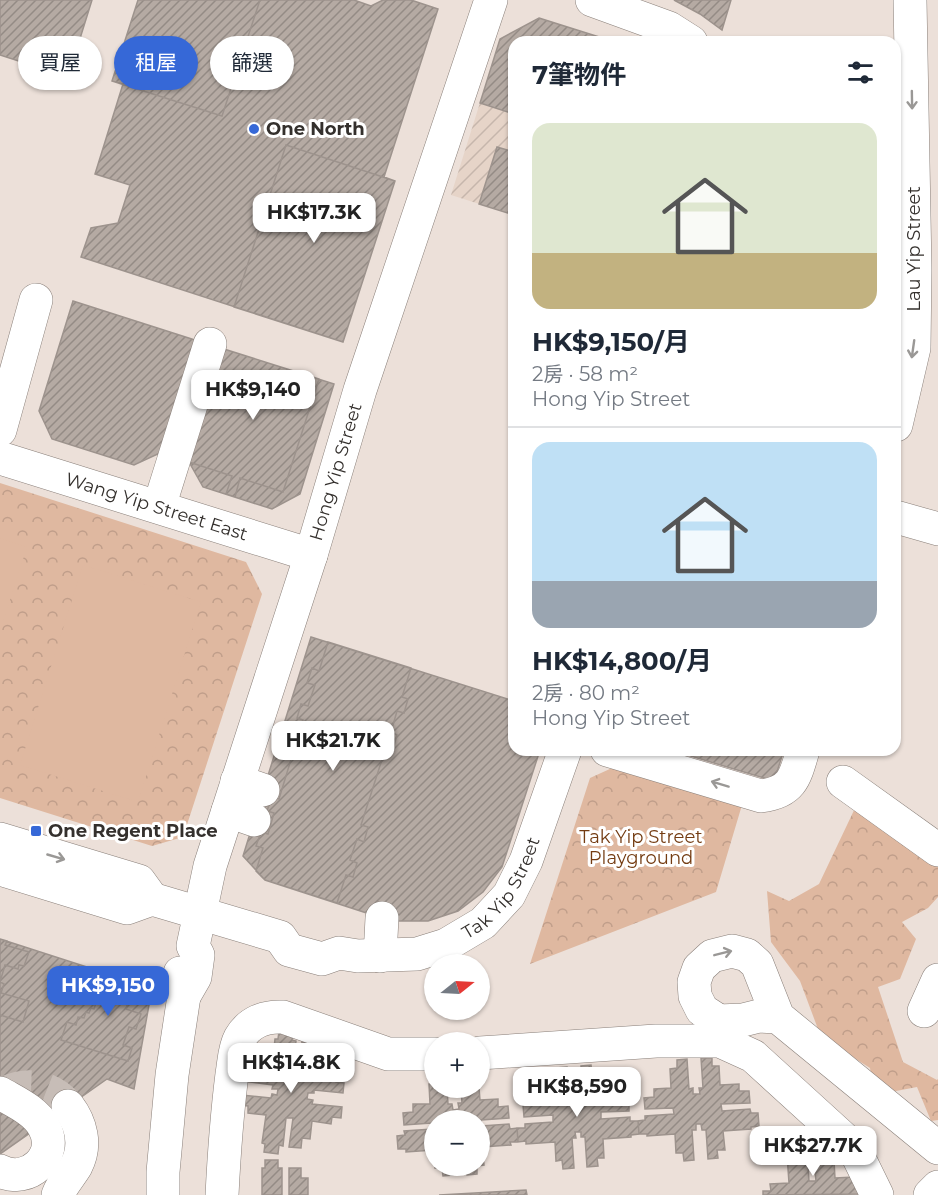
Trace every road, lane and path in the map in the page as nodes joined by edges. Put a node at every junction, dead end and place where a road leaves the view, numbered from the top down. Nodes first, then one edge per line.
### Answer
1 (491, 0) edge
2 (592, 0) edge
3 (910, 0) edge
4 (682, 36) edge
5 (903, 53) edge
6 (36, 300) dead end
7 (210, 344) dead end
8 (901, 404) edge
9 (0, 430) edge
10 (0, 458) edge
11 (159, 507) junction
12 (901, 519) edge
13 (938, 529) edge
14 (311, 555) junction
15 (562, 756) edge
16 (627, 756) edge
17 (801, 756) edge
18 (843, 782) dead end
19 (0, 839) edge
20 (938, 850) edge
21 (0, 869) edge
22 (153, 900) junction
23 (200, 913) junction
24 (382, 918) dead end
25 (380, 956) junction
26 (938, 980) edge
27 (924, 1011) dead end
28 (778, 1017) dead end
29 (490, 1052) edge
30 (424, 1054) edge
31 (9, 1098) edge
32 (68, 1106) tunnel mouth
33 (938, 1148) edge
34 (0, 1171) edge
35 (938, 1187) edge
36 (58, 1195) edge
37 (163, 1195) edge
38 (222, 1195) edge
39 (877, 1195) edge
40 (930, 1195) edge

1 - 14 street, Hong Yip Street
2 - 4 street
3 - 5 street, Lau Yip Street
5 -> 8 street, Lau Yip Street
6 - 9 street
7 - 11 street
10 - 11 street, Wang Yip Street East
11 - 14 street, Wang Yip Street East
12 - 13 street
14 - 23 street, Hong Yip Street
15 - 25 street, Tak Yip Street
17 -> 16 street
18 - 20 street
19 -> 22 street
21 - 22 street
22 - 23 street, Tak Yip Street
23 - 25 street, Tak Yip Street
23 - 37 street, Hong Yip Street
24 - 25 street
26 - 27 street
28 - 33 street
29 - 39 street
30 - 38 street
31 - 34 street
32 - 36 street
35 - 40 street

